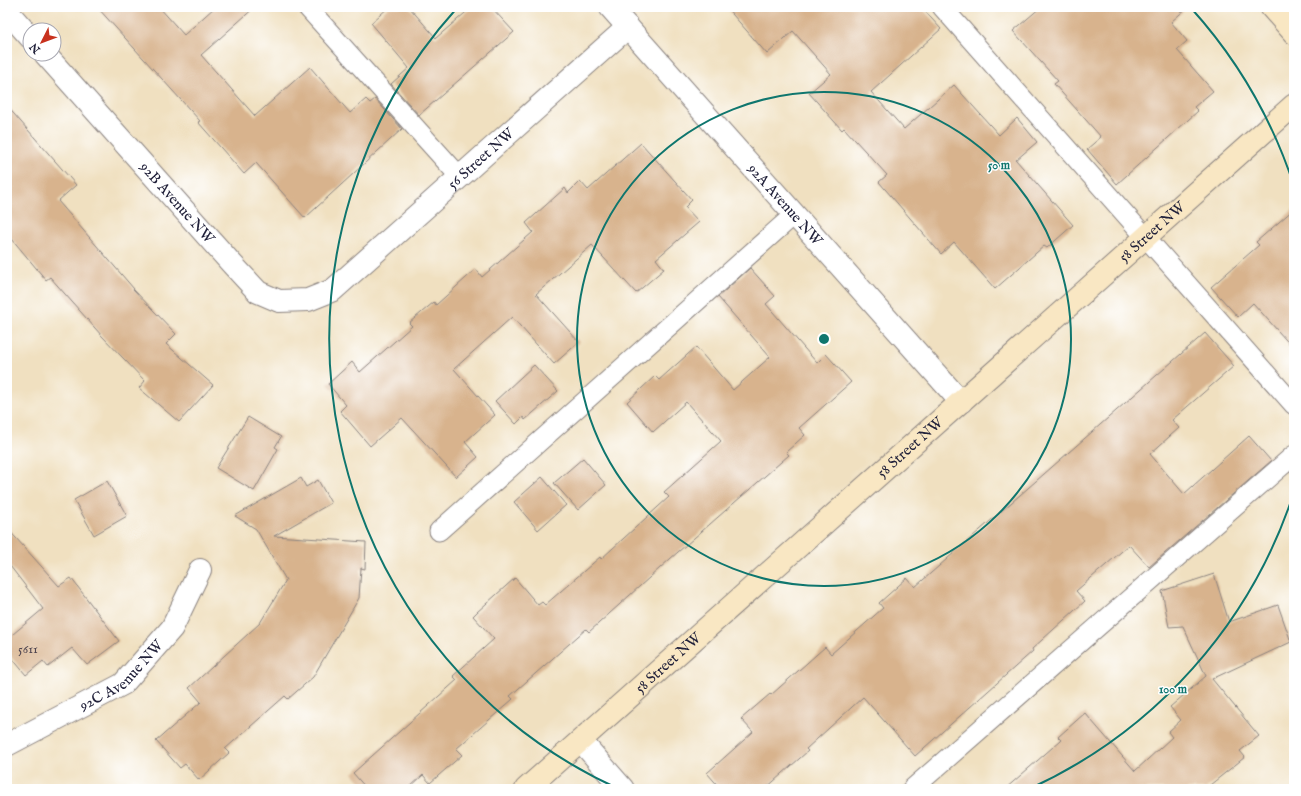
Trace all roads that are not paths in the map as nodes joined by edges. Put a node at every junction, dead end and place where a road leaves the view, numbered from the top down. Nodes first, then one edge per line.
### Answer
1 (307, 7) edge
2 (610, 7) edge
3 (942, 7) edge
4 (1271, 7) edge
5 (7, 11) edge
6 (628, 27) junction
7 (22, 28) edge
8 (1294, 33) edge
9 (52, 62) edge
10 (1294, 105) edge
11 (460, 177) junction
12 (795, 214) junction
13 (1146, 236) junction
14 (333, 290) joint
15 (960, 402) junction
16 (1294, 405) edge
17 (1294, 455) edge
18 (439, 531) dead end
19 (200, 570) dead end
20 (581, 741) junction
21 (7, 745) edge
22 (526, 789) edge
23 (623, 789) edge
24 (912, 789) edge

1 - 11 lane
2 - 6 street, 92A Avenue NW
3 - 13 lane
4 - 8 street
5 - 7 street
6 - 11 street, 56 Street NW
6 - 12 street, 92A Avenue NW
9 - 14 street, 92B Avenue NW
10 - 13 street, 58 Street NW
11 - 14 street, 56 Street NW
12 - 15 street, 92A Avenue NW
12 - 18 lane
13 - 15 street, 58 Street NW
13 - 16 lane
15 - 20 street, 58 Street NW
17 - 24 lane
19 - 21 street, 92C Avenue NW
20 - 22 street, 58 Street NW
20 - 23 street

